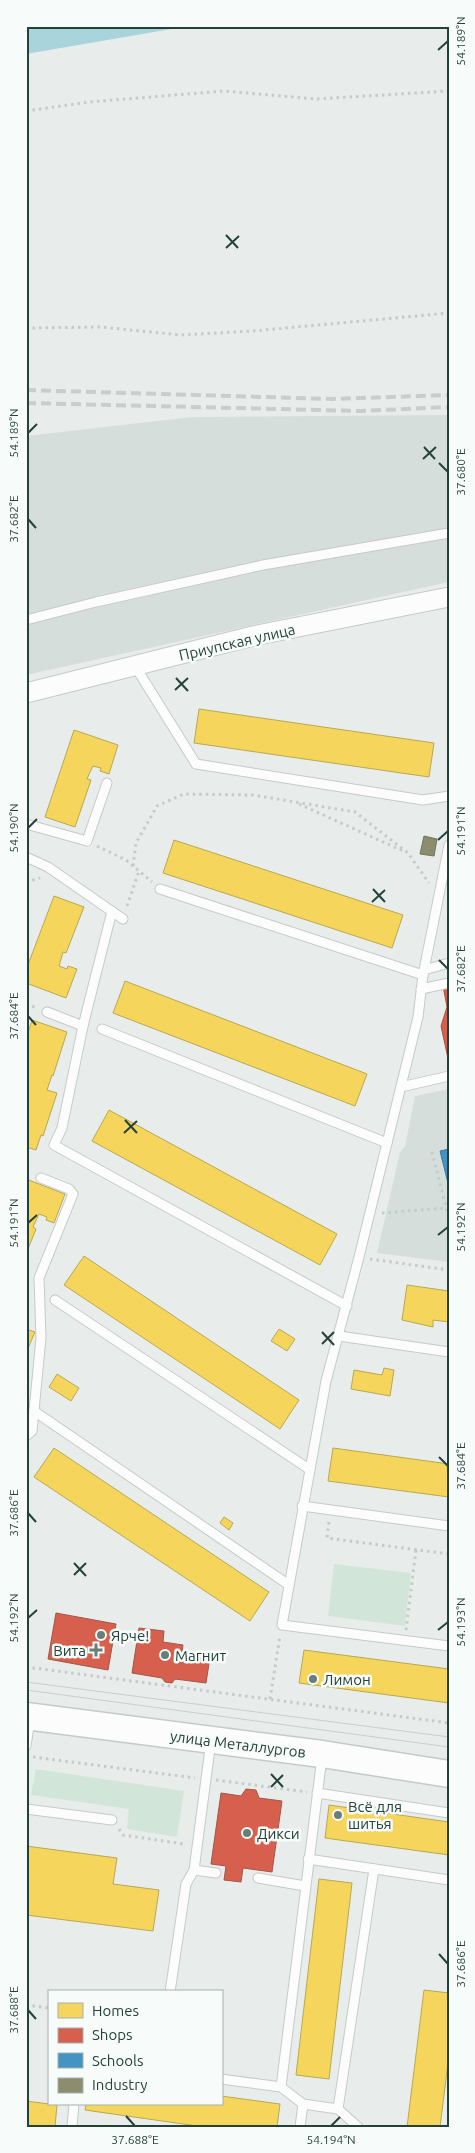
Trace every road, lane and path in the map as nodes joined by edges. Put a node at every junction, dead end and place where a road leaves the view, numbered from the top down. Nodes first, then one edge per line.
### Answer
1 (449, 91) edge
2 (26, 111) edge
3 (449, 313) edge
4 (26, 328) edge
5 (449, 533) edge
6 (449, 598) edge
7 (26, 620) edge
8 (135, 666) junction
9 (26, 693) edge
10 (107, 783) dead end
11 (449, 796) edge
12 (293, 802) junction
13 (26, 824) edge
14 (87, 841) junction
15 (449, 845) edge
16 (408, 853) junction
17 (26, 857) edge
18 (133, 866) junction
19 (138, 871) junction
20 (160, 889) joint
21 (438, 896) junction
22 (112, 911) junction
23 (123, 919) joint
24 (449, 963) edge
25 (423, 972) junction
26 (449, 983) edge
27 (421, 990) junction
28 (48, 1012) dead end
29 (83, 1026) junction
30 (102, 1029) dead end
31 (449, 1076) edge
32 (401, 1087) junction
33 (388, 1143) junction
34 (432, 1152) dead end
35 (41, 1178) dead end
36 (446, 1208) junction
37 (371, 1210) junction
38 (449, 1219) edge
39 (359, 1258) junction
40 (449, 1270) edge
41 (55, 1300) dead end
42 (346, 1306) junction
43 (339, 1336) junction
44 (449, 1352) edge
45 (34, 1411) junction
46 (26, 1436) edge
47 (309, 1469) junction
48 (302, 1506) junction
49 (330, 1510) junction
50 (449, 1526) edge
51 (416, 1550) junction
52 (449, 1554) edge
53 (289, 1585) junction
54 (282, 1625) junction
55 (405, 1640) junction
56 (449, 1646) edge
57 (26, 1667) edge
58 (270, 1700) junction
59 (28, 1716) edge
60 (449, 1724) edge
61 (211, 1741) junction
62 (26, 1746) edge
63 (322, 1754) junction
64 (26, 1756) edge
65 (449, 1774) edge
66 (206, 1779) junction
67 (317, 1793) junction
68 (26, 1809) edge
69 (449, 1813) edge
70 (112, 1820) joint
71 (197, 1846) junction
72 (308, 1859) junction
73 (374, 1869) junction
74 (194, 1870) junction
75 (216, 1873) dead end
76 (258, 1878) dead end
77 (449, 1880) edge
78 (305, 1886) junction
79 (170, 1990) edge
80 (26, 2005) edge
81 (48, 2008) edge
82 (222, 2079) edge
83 (280, 2088) junction
84 (303, 2104) junction
85 (74, 2106) edge
86 (338, 2109) junction
87 (72, 2127) edge
88 (300, 2127) edge
89 (358, 2127) edge

1 - 2 path
3 - 4 path
5 - 7 lane
6 - 8 street, Приупская улица
8 - 9 street, Приупская улица
8 - 11 lane
10 - 14 lane
12 - 16 path
12 - 16 path
12 - 18 path
13 - 14 lane
14 - 18 path
15 - 21 lane
16 - 21 path
17 - 22 lane
18 - 19 path
19 - 20 path
19 - 23 path
20 - 25 lane
21 - 25 lane
22 - 23 lane
22 - 29 lane
24 - 25 lane
25 - 27 lane
26 - 27 lane
27 - 32 lane
28 - 29 lane
29 - 42 lane
30 - 33 lane
31 - 32 lane
32 - 33 lane
33 - 37 lane
34 - 36 path
35 - 45 lane
36 - 37 path
36 - 38 path
37 - 39 lane
39 - 40 path
39 - 42 lane
41 - 47 lane
42 - 43 lane
43 - 44 lane
43 - 47 lane
45 - 46 lane
45 - 53 lane
47 - 48 lane
48 - 49 lane
48 - 53 lane
49 - 50 lane
49 - 51 path
51 - 52 path
51 - 55 path
53 - 54 lane
54 - 55 lane
54 - 58 path
55 - 56 lane
57 - 58 path
58 - 60 path
59 - 61 main road, улица Металлургов
59 - 62 lane
61 - 63 main road, улица Металлургов
61 - 66 lane
63 - 65 main road, улица Металлургов
63 - 67 lane
64 - 66 path
66 - 67 path
66 - 71 lane
67 - 69 lane
67 - 72 lane
68 - 70 lane
70 - 71 path
71 - 74 lane
72 - 73 lane
72 - 78 lane
73 - 77 lane
73 - 86 lane
74 - 75 lane
74 - 79 lane
76 - 78 lane
78 - 83 lane
80 - 81 path
82 - 83 lane
83 - 84 lane
84 - 86 lane
84 - 88 lane
85 - 87 lane
86 - 89 lane

